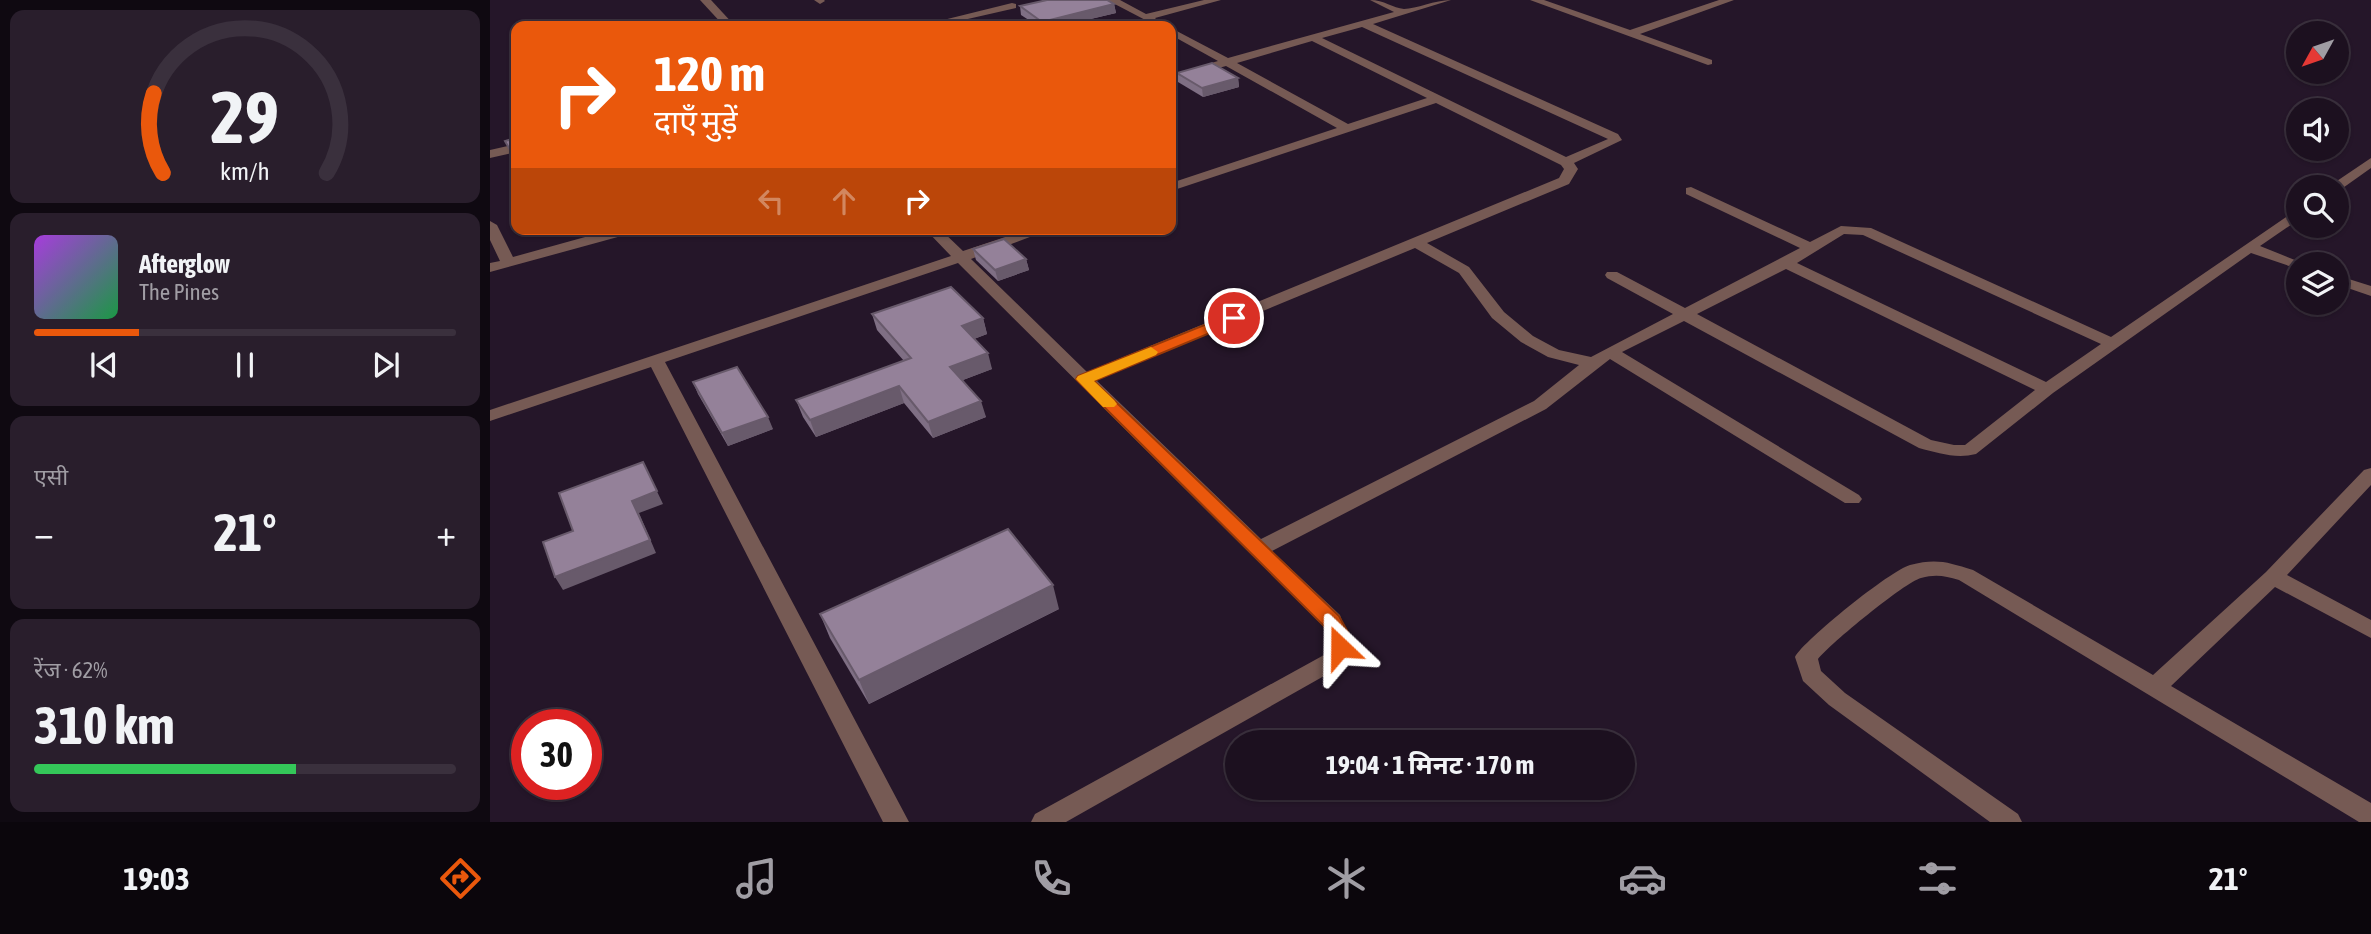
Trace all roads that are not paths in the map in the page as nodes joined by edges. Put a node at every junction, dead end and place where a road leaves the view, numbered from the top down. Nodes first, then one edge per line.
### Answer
1 (705, 0) edge
2 (1112, 0) edge
3 (1216, 0) edge
4 (1375, 0) edge
5 (1446, 0) edge
6 (1535, 0) edge
7 (1729, 0) edge
8 (1012, 6) dead end
9 (1405, 13) junction
10 (1145, 17) junction
11 (725, 21) edge
12 (946, 21) edge
13 (1153, 21) edge
14 (1364, 24) junction
15 (1176, 34) edge
16 (1629, 34) junction
17 (1313, 38) junction
18 (1226, 62) junction
19 (1708, 62) dead end
20 (1176, 77) edge
21 (1436, 99) junction
22 (1348, 129) junction
23 (511, 149) edge
24 (490, 154) edge
25 (1566, 162) junction
26 (2369, 167) edge
27 (2349, 179) edge
28 (1176, 185) edge
29 (1691, 191) dead end
30 (2286, 221) edge
31 (490, 225) edge
32 (609, 235) edge
33 (937, 235) edge
34 (1026, 235) edge
35 (1416, 243) junction
36 (2248, 247) junction
37 (1811, 248) junction
38 (958, 258) junction
39 (2286, 261) edge
40 (508, 263) junction
41 (1786, 263) junction
42 (490, 268) edge
43 (1612, 275) dead end
44 (2349, 283) edge
45 (2371, 291) edge
46 (1685, 314) junction
47 (2112, 343) junction
48 (1610, 352) junction
49 (656, 362) junction
50 (1593, 363) junction
51 (1084, 379) junction
52 (2047, 389) junction
53 (490, 416) edge
54 (2371, 474) edge
55 (1852, 499) dead end
56 (1257, 550) junction
57 (2273, 577) junction
58 (2371, 630) edge
59 (2156, 686) junction
60 (2371, 816) edge
61 (896, 822) edge
62 (1044, 822) edge
63 (2009, 822) edge

1 - 11 street
2 - 10 street
3 - 10 street
4 - 9 street
5 - 9 street
6 - 16 street
7 - 16 street
8 - 12 street
9 - 14 street
10 - 13 street
14 - 17 street
14 - 25 street
15 - 18 street
16 - 19 street
17 - 18 street
17 - 21 street
18 - 20 street
18 - 22 street
21 - 22 street
21 - 25 street
22 - 28 street
23 - 24 street
25 - 35 street
26 - 27 street
29 - 37 street
30 - 36 street
31 - 40 street
32 - 40 street
33 - 38 street
34 - 38 street
35 - 50 street
35 - 51 street
36 - 39 street
36 - 47 street
37 - 41 street
37 - 47 street
38 - 49 street
38 - 51 street
40 - 42 street
41 - 46 street
41 - 52 street
43 - 46 street
44 - 45 street
46 - 48 street
46 - 52 street
47 - 52 street
48 - 50 street
48 - 55 street
49 - 53 street
49 - 61 street
50 - 56 street
51 - 56 street
54 - 57 street
56 - 62 street
57 - 58 street
57 - 59 street
59 - 60 street
59 - 63 street

